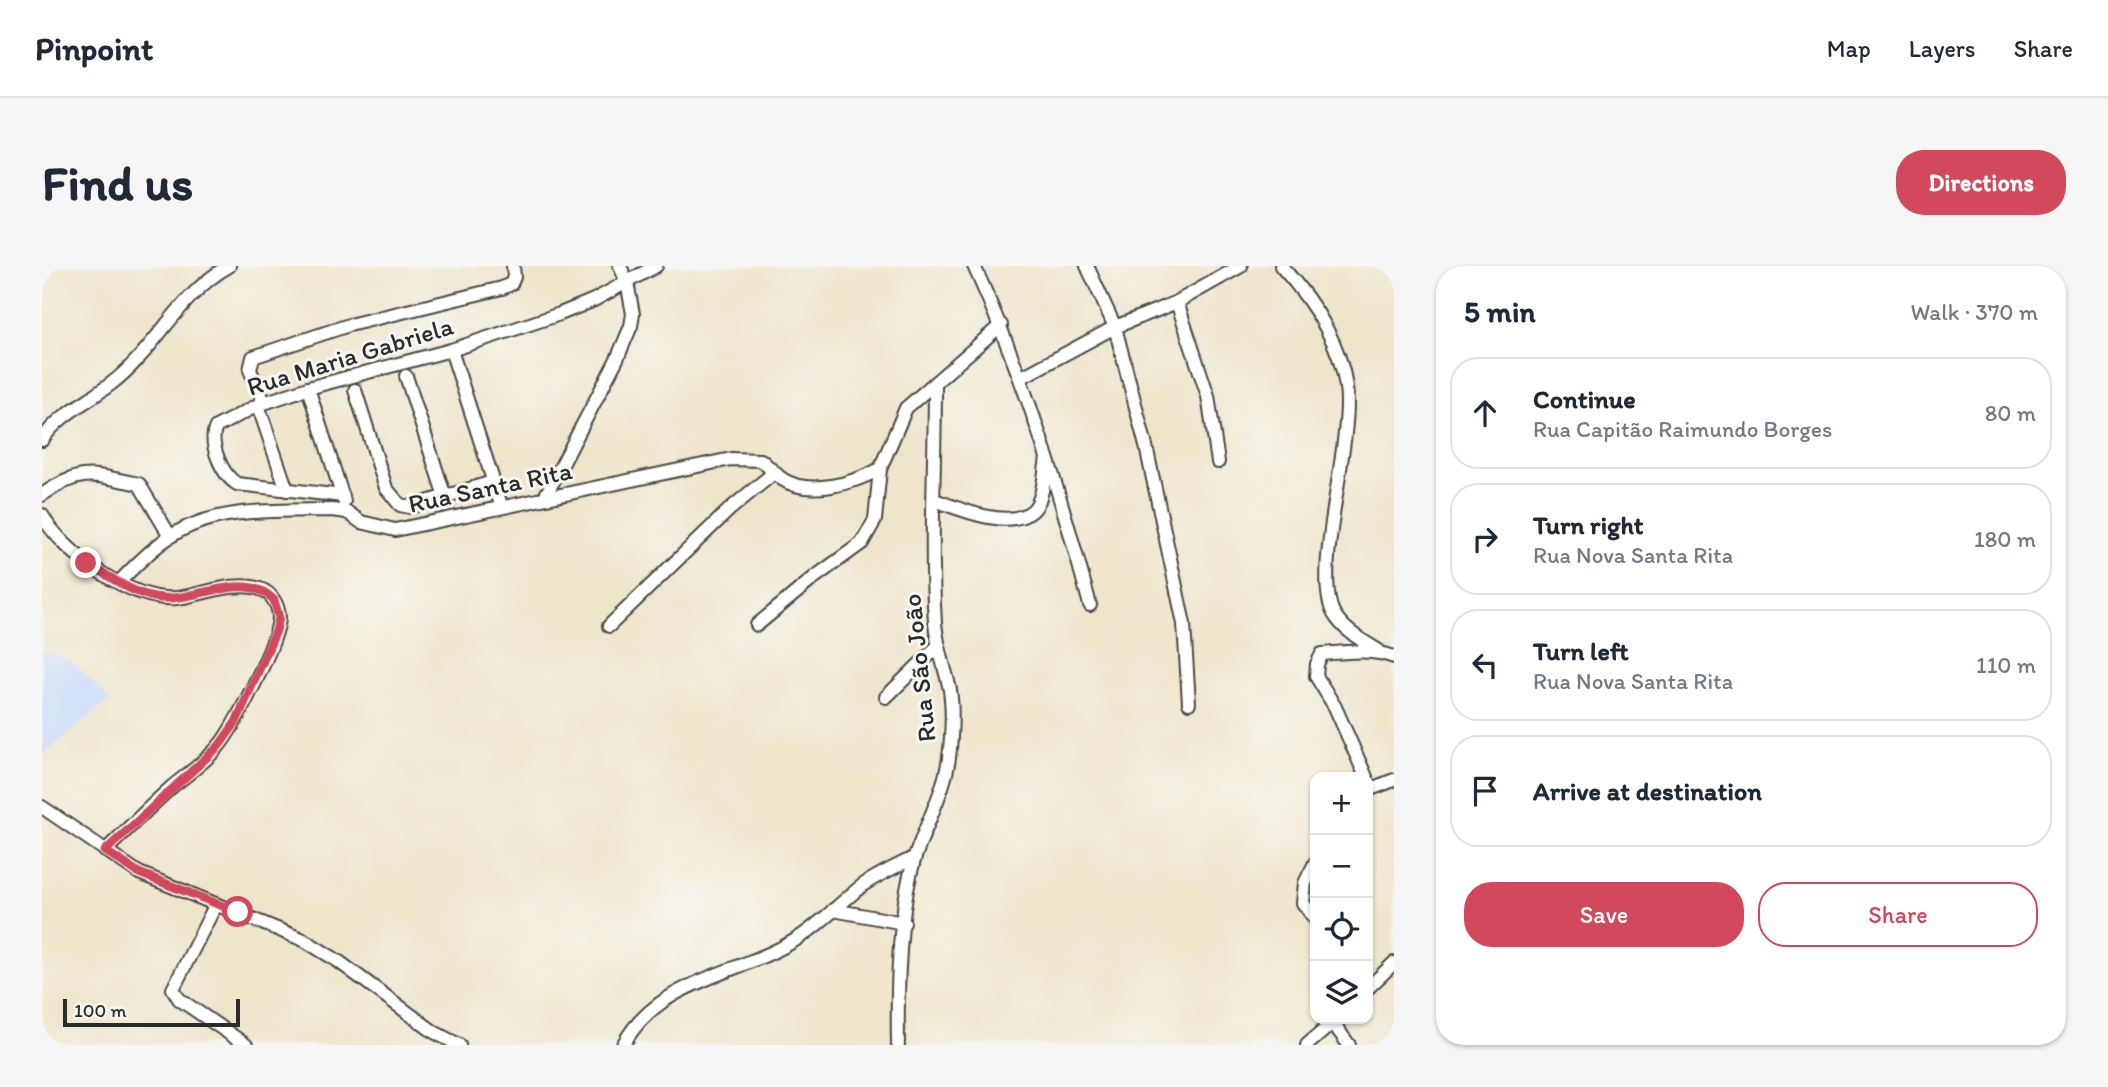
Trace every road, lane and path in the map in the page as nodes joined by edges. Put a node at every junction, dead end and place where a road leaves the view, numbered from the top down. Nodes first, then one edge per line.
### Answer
1 (229, 266) edge
2 (513, 266) edge
3 (620, 266) edge
4 (656, 266) edge
5 (974, 266) edge
6 (1087, 266) edge
7 (1241, 266) edge
8 (1281, 266) edge
9 (627, 282) junction
10 (1177, 302) junction
11 (1001, 325) junction
12 (1115, 327) junction
13 (451, 349) junction
14 (406, 376) dead end
15 (1020, 378) junction
16 (935, 383) junction
17 (308, 387) junction
18 (355, 390) dead end
19 (260, 403) junction
20 (42, 440) edge
21 (1048, 454) junction
22 (1218, 462) dead end
23 (880, 469) junction
24 (775, 472) junction
25 (493, 482) junction
26 (287, 489) junction
27 (42, 495) edge
28 (342, 496) junction
29 (445, 497) junction
30 (545, 497) junction
31 (934, 500) junction
32 (501, 505) junction
33 (347, 512) junction
34 (42, 516) edge
35 (170, 536) junction
36 (120, 581) junction
37 (1090, 605) dead end
38 (609, 625) dead end
39 (757, 625) dead end
40 (938, 646) junction
41 (1379, 651) junction
42 (1394, 657) edge
43 (886, 697) dead end
44 (1189, 703) dead end
45 (1363, 772) edge
46 (1394, 780) edge
47 (1373, 783) edge
48 (42, 807) edge
49 (105, 851) junction
50 (915, 857) junction
51 (1310, 873) edge
52 (216, 904) junction
53 (834, 910) junction
54 (1310, 912) edge
55 (904, 923) junction
56 (1394, 963) edge
57 (1373, 978) edge
58 (1331, 1024) edge
59 (1337, 1024) edge
60 (1307, 1044) edge
61 (246, 1045) edge
62 (458, 1045) edge
63 (624, 1045) edge
64 (898, 1045) edge
65 (1349, 1045) edge

1 - 20 street
2 - 19 street
3 - 9 street
4 - 9 street, Rua Maria Gabriela
5 - 11 street
6 - 12 street
7 - 10 street
8 - 41 street
9 - 13 street, Rua Maria Gabriela
9 - 30 street
10 - 12 street
10 - 22 street
11 - 15 street
11 - 16 street
12 - 15 street
12 - 44 street
13 - 17 street, Rua Maria Gabriela
13 - 25 street
14 - 29 street
15 - 21 street
16 - 23 street
16 - 31 street, Rua São João
17 - 19 street, Rua Maria Gabriela
17 - 28 street
18 - 29 street
19 - 26 street
19 - 26 street, Rua Maria Gabriela
21 - 31 street
21 - 37 street
23 - 24 street, Rua Santa Rita
23 - 39 street
24 - 30 street, Rua Santa Rita
24 - 38 street
25 - 29 street
25 - 32 street
26 - 28 street, Rua Maria Gabriela
27 - 35 street
28 - 33 street
30 - 32 street, Rua Santa Rita
31 - 40 street, Rua São João
32 - 33 street, Rua Santa Rita
33 - 35 street, Rua Santa Rita
34 - 36 street
35 - 36 street, Rua Santa Rita
36 - 49 street
40 - 43 street
40 - 50 street, Rua São João
41 - 42 street
41 - 45 street
46 - 47 street
48 - 49 street
49 - 52 street
50 - 53 street
50 - 55 street, Rua São João
51 - 54 street
52 - 61 street
52 - 62 street
53 - 55 street
53 - 63 street
55 - 64 street, Rua São João
56 - 57 street
58 - 60 street
59 - 65 street

